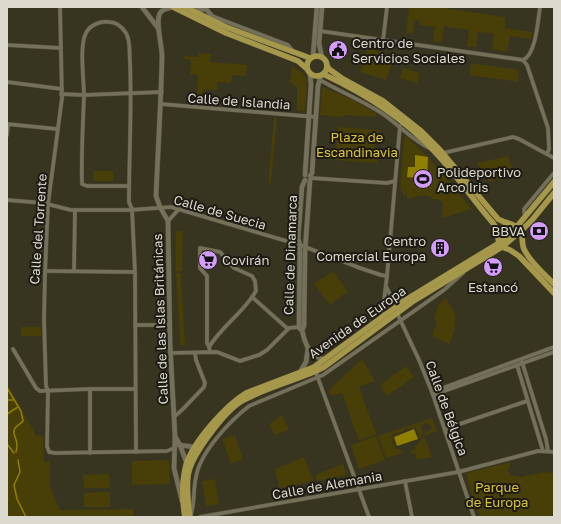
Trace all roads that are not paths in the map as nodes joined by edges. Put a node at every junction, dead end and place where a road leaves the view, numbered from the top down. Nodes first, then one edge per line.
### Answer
1 (60, 7) edge
2 (173, 7) edge
3 (185, 7) edge
4 (317, 7) edge
5 (322, 7) edge
6 (387, 7) edge
7 (540, 7) edge
8 (142, 8) edge
9 (206, 8) edge
10 (191, 10) junction
11 (213, 19) junction
12 (158, 28) junction
13 (320, 31) junction
14 (383, 40) junction
15 (7, 45) edge
16 (61, 48) junction
17 (311, 57) junction
18 (322, 57) junction
19 (523, 60) junction
20 (327, 66) junction
21 (306, 68) junction
22 (310, 74) junction
23 (321, 77) junction
24 (7, 82) edge
25 (62, 92) junction
26 (162, 92) junction
27 (131, 93) junction
28 (84, 95) junction
29 (161, 104) junction
30 (308, 116) junction
31 (316, 117) junction
32 (7, 124) edge
33 (400, 126) junction
34 (57, 129) junction
35 (7, 135) edge
36 (434, 151) junction
37 (443, 153) junction
38 (547, 154) junction
39 (554, 158) edge
40 (554, 173) edge
41 (308, 178) junction
42 (394, 181) junction
43 (554, 182) edge
44 (129, 186) junction
45 (554, 193) edge
46 (7, 200) edge
47 (48, 204) junction
48 (160, 207) junction
49 (132, 209) junction
50 (179, 209) junction
51 (75, 210) junction
52 (525, 217) junction
53 (168, 221) junction
54 (516, 228) junction
55 (498, 234) junction
56 (521, 242) junction
57 (300, 245) junction
58 (500, 245) junction
59 (306, 247) junction
60 (510, 250) junction
61 (475, 262) junction
62 (74, 271) junction
63 (45, 272) junction
64 (135, 272) junction
65 (387, 276) junction
66 (554, 284) edge
67 (554, 293) edge
68 (252, 297) junction
69 (408, 299) junction
70 (396, 311) junction
71 (381, 318) junction
72 (401, 320) junction
73 (135, 325) junction
74 (170, 325) junction
75 (300, 328) junction
76 (288, 329) junction
77 (210, 346) junction
78 (554, 347) edge
79 (308, 348) junction
80 (13, 349) dead end
81 (210, 352) junction
82 (554, 352) edge
83 (171, 353) junction
84 (195, 353) junction
85 (325, 360) junction
86 (522, 362) junction
87 (516, 364) junction
88 (315, 369) junction
89 (300, 373) junction
90 (319, 378) junction
91 (90, 389) junction
92 (135, 389) junction
93 (48, 391) junction
94 (432, 394) junction
95 (528, 400) junction
96 (174, 417) junction
97 (445, 428) junction
98 (176, 436) junction
99 (180, 445) junction
100 (195, 447) junction
101 (174, 448) junction
102 (543, 451) junction
103 (552, 451) edge
104 (136, 452) junction
105 (90, 453) junction
106 (187, 463) junction
107 (174, 468) junction
108 (186, 472) junction
109 (458, 472) junction
110 (405, 481) junction
111 (358, 489) junction
112 (183, 504) junction
113 (185, 517) edge
114 (190, 517) edge
115 (200, 517) edge
116 (369, 517) edge
117 (412, 517) edge
118 (474, 517) edge

1 - 16 street, Calle del Torrente
2 - 12 street, Calle de las Islas Británicas
2 - 21 main road
3 - 10 main road
4 - 17 street
5 - 13 street
6 - 14 street
7 - 19 street
8 - 12 street, Calle de las Islas Británicas
9 - 10 street
9 - 11 street
10 - 11 main road
11 - 17 main road
12 - 26 street, Calle de las Islas Británicas
13 - 14 street
13 - 18 street
14 - 19 street
15 - 16 street
16 - 25 street, Calle del Torrente
17 - 18 main road
17 - 21 main road
18 - 20 main road
19 - 38 street
20 - 23 main road
20 - 37 main road
21 - 22 main road
22 - 23 main road
22 - 30 street, Calle de Dinamarca
23 - 31 street, Calle de Dinamarca
23 - 33 street
23 - 36 main road
24 - 25 street
25 - 28 street
25 - 34 street, Calle del Torrente
26 - 27 street
26 - 29 street, Calle de las Islas Británicas
27 - 28 street
27 - 28 street
27 - 44 street
28 - 44 street
29 - 30 street, Calle de Islandia
29 - 48 street, Calle de las Islas Británicas
30 - 31 street, Calle de Islandia
30 - 41 street, Calle de Dinamarca
31 - 41 street, Calle de Dinamarca
32 - 34 street
32 - 35 street
33 - 36 street
33 - 42 street
34 - 47 street, Calle del Torrente
36 - 55 main road
37 - 38 street
37 - 54 main road
38 - 39 street
40 - 52 street
41 - 42 street
41 - 57 street, Calle de Dinamarca
41 - 59 street, Calle de Dinamarca
42 - 65 street
43 - 52 main road
44 - 49 street
45 - 54 main road
46 - 47 street, Calle de Suecia
47 - 51 street, Calle de Suecia
47 - 63 street, Calle del Torrente
48 - 49 street, Calle de Suecia
48 - 50 street, Calle de Suecia
48 - 53 street, Calle de las Islas Británicas
49 - 51 street, Calle de Suecia
49 - 64 street
50 - 53 street, Calle de las Islas Británicas
50 - 57 street, Calle de Suecia
51 - 62 street
52 - 54 main road
53 - 74 street, Calle de las Islas Británicas
54 - 55 main road
54 - 56 main road
54 - 58 main road
55 - 58 main road
56 - 60 main road
56 - 66 main road
57 - 59 street, Calle de Suecia
57 - 75 street, Calle de Dinamarca
58 - 60 main road
58 - 61 main road, Avenida de Europa
58 - 69 main road, Avenida de Europa
59 - 65 street, Calle de Suecia
59 - 75 street, Calle de Dinamarca
60 - 67 main road
61 - 70 main road, Avenida de Europa
61 - 72 street, Avenida de Europa
62 - 63 street
62 - 64 street
63 - 93 street, Calle del Torrente
64 - 73 street
65 - 69 street
65 - 71 street
68 - 76 street
68 - 77 street
68 - 77 street
69 - 70 main road, Avenida de Europa
70 - 71 main road, Avenida de Europa
70 - 72 street, Calle de Bélgica
70 - 88 main road, Avenida de Europa
71 - 85 main road, Avenida de Europa
72 - 90 street, Avenida de Europa
72 - 94 street, Calle de Bélgica
73 - 74 street
73 - 92 street
74 - 83 street, Calle de las Islas Británicas
75 - 76 street
75 - 79 street, Calle de Dinamarca
76 - 81 street
77 - 81 street
78 - 86 street
79 - 85 street
79 - 89 street
80 - 93 street
81 - 84 street
82 - 86 street
83 - 84 street
83 - 96 street, Calle de las Islas Británicas
84 - 96 street, Calle de las Islas Británicas
85 - 88 main road, Avenida de Europa
86 - 87 street
86 - 103 street
87 - 94 street
87 - 95 street
88 - 89 main road, Avenida de Europa
88 - 90 street
88 - 108 main road, Avenida de Europa
89 - 100 main road, Avenida de Europa
90 - 111 street
90 - 114 street, Avenida de Europa
91 - 92 street
91 - 93 street
91 - 105 street
92 - 104 street
93 - 105 street, Calle del Torrente
94 - 97 street, Calle de Bélgica
95 - 97 street
95 - 102 street
96 - 98 street, Calle de las Islas Británicas
97 - 109 street, Calle de Bélgica
98 - 99 street, Calle de las Islas Británicas
98 - 101 street, Calle de las Islas Británicas
99 - 100 street
99 - 101 street
99 - 106 street, Calle de las Islas Británicas
100 - 106 main road, Avenida de Europa
101 - 104 street
101 - 107 street, Calle de las Islas Británicas
102 - 103 street, Calle de Alemania
102 - 109 street, Calle de Alemania
104 - 105 street
106 - 108 main road, Avenida de Europa
107 - 108 street
107 - 112 street, Calle de las Islas Británicas
108 - 112 main road, Avenida de Europa
108 - 114 main road, Avenida de Europa
109 - 110 street, Calle de Alemania
109 - 118 street, Calle de Bélgica
110 - 111 street, Calle de Alemania
110 - 117 street
111 - 115 street, Calle de Alemania
111 - 116 street
112 - 113 main road, Avenida de Europa

